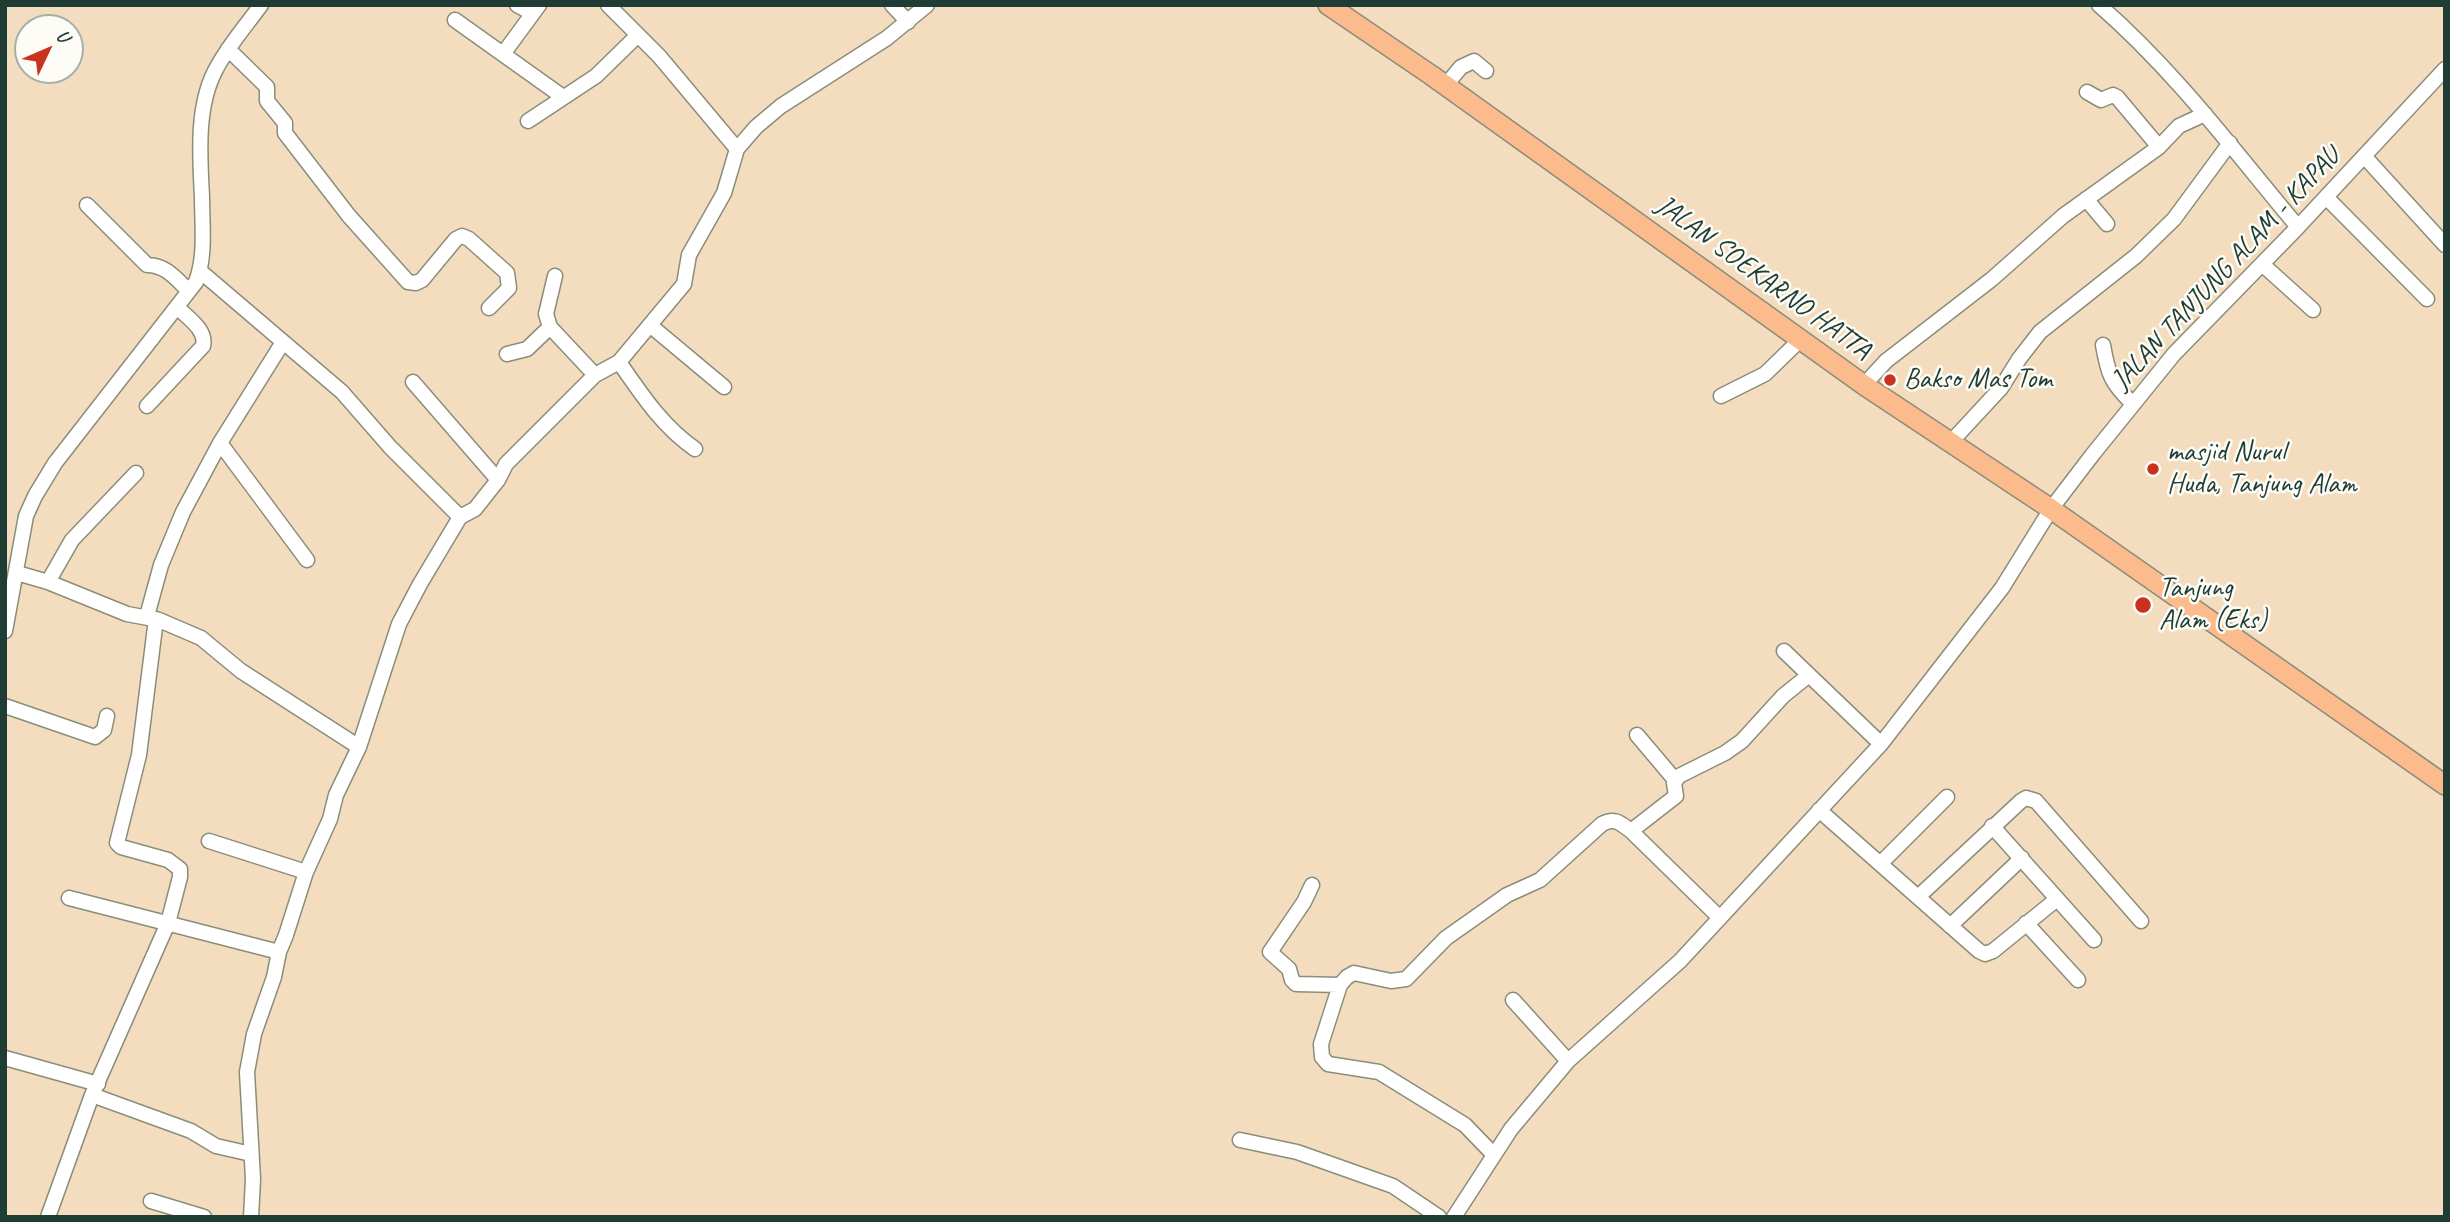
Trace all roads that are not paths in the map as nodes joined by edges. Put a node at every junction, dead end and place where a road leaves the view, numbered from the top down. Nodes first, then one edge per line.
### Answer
1 (517, 5) edge
2 (608, 5) edge
3 (892, 5) edge
4 (927, 5) edge
5 (1328, 5) edge
6 (2099, 5) edge
7 (260, 6) edge
8 (536, 9) edge
9 (455, 20) dead end
10 (908, 22) junction
11 (638, 35) junction
12 (228, 49) junction
13 (503, 54) junction
14 (2445, 69) edge
15 (1486, 71) dead end
16 (1445, 86) junction
17 (2087, 92) dead end
18 (564, 97) junction
19 (2205, 114) junction
20 (528, 121) dead end
21 (2230, 143) junction
22 (2159, 147) junction
23 (737, 149) junction
24 (2364, 156) junction
25 (2326, 197) junction
26 (2086, 199) junction
27 (87, 205) dead end
28 (2107, 224) dead end
29 (2298, 228) junction
30 (2445, 245) edge
31 (2262, 264) junction
32 (200, 271) junction
33 (555, 276) dead end
34 (190, 291) junction
35 (2427, 299) dead end
36 (177, 307) junction
37 (489, 308) dead end
38 (2313, 310) dead end
39 (651, 326) junction
40 (550, 327) junction
41 (1801, 339) junction
42 (283, 342) junction
43 (2103, 345) dead end
44 (507, 354) dead end
45 (619, 362) junction
46 (596, 375) junction
47 (413, 383) dead end
48 (1864, 385) junction
49 (724, 387) dead end
50 (1721, 396) dead end
51 (2133, 404) junction
52 (147, 406) dead end
53 (220, 443) junction
54 (1951, 443) junction
55 (695, 449) dead end
56 (136, 473) dead end
57 (498, 480) junction
58 (2052, 509) junction
59 (460, 517) junction
60 (306, 560) dead end
61 (17, 573) junction
62 (48, 582) junction
63 (151, 618) junction
64 (5, 631) edge
65 (1784, 651) dead end
66 (1809, 675) junction
67 (5, 706) edge
68 (107, 716) dead end
69 (1637, 735) dead end
70 (1881, 744) junction
71 (359, 747) junction
72 (1675, 780) junction
73 (2445, 785) edge
74 (1947, 797) dead end
75 (1819, 810) junction
76 (1992, 826) junction
77 (1631, 831) junction
78 (209, 841) dead end
79 (2022, 859) junction
80 (1881, 863) junction
81 (306, 872) junction
82 (1311, 885) dead end
83 (1918, 897) junction
84 (69, 898) dead end
85 (2057, 899) junction
86 (1720, 918) junction
87 (2141, 921) dead end
88 (168, 923) junction
89 (2026, 923) junction
90 (1950, 926) junction
91 (2094, 940) dead end
92 (278, 952) junction
93 (2078, 980) dead end
94 (1340, 985) junction
95 (1513, 1000) dead end
96 (5, 1058) edge
97 (1568, 1061) junction
98 (95, 1090) junction
99 (1240, 1140) dead end
100 (251, 1154) junction
101 (1494, 1155) junction
102 (151, 1201) dead end
103 (48, 1217) edge
104 (204, 1217) edge
105 (251, 1217) edge
106 (1439, 1217) edge
107 (1454, 1217) edge

1 - 8 street
2 - 11 street
3 - 10 street
4 - 10 street
5 - 16 highway, JALAN SOEKARNO HATTA
6 - 19 street
7 - 12 street
8 - 13 street
9 - 13 street
10 - 23 street
11 - 18 street
11 - 23 street
12 - 32 street
12 - 37 street
13 - 18 street
14 - 24 street, JALAN TANJUNG ALAM - KAPAU
15 - 16 street
16 - 41 highway, JALAN SOEKARNO HATTA
17 - 22 street
18 - 20 street
19 - 21 street
19 - 22 street
21 - 29 street
21 - 54 street
22 - 26 street
23 - 39 street
24 - 25 street, JALAN TANJUNG ALAM - KAPAU
24 - 30 street
25 - 29 street, JALAN TANJUNG ALAM - KAPAU
25 - 35 street
26 - 28 street
26 - 48 street
27 - 34 street
29 - 31 street, JALAN TANJUNG ALAM - KAPAU
31 - 38 street
31 - 51 street, JALAN TANJUNG ALAM - KAPAU
32 - 34 street
32 - 42 street
33 - 40 street
34 - 36 street
36 - 52 street
36 - 61 street
39 - 45 street
39 - 49 street
40 - 44 street
40 - 46 street
41 - 48 highway, JALAN SOEKARNO HATTA
41 - 50 street
42 - 53 street
42 - 59 street
43 - 51 street
45 - 46 street
45 - 55 street
46 - 57 street
47 - 57 street
48 - 54 highway, JALAN SOEKARNO HATTA
51 - 58 street, JALAN TANJUNG ALAM - KAPAU
53 - 60 street
53 - 63 street
54 - 58 highway, JALAN SOEKARNO HATTA
56 - 62 street
57 - 59 street
58 - 70 street, JALAN TANJUNG ALAM - KAPAU
58 - 73 highway, JALAN SOEKARNO HATTA
59 - 71 street
61 - 62 street
61 - 64 street
62 - 63 street
63 - 71 street
63 - 88 street
65 - 66 street
66 - 70 street
66 - 72 street
67 - 68 street
69 - 72 street
70 - 75 street, JALAN TANJUNG ALAM - KAPAU
71 - 81 street
72 - 77 street
74 - 80 street
75 - 80 street
75 - 86 street, JALAN TANJUNG ALAM - KAPAU
76 - 79 street
76 - 83 street
76 - 87 street
77 - 86 street
77 - 94 street
78 - 81 street
79 - 85 street
79 - 90 street
80 - 83 street
81 - 92 street
82 - 94 street
83 - 90 street
84 - 88 street
85 - 89 street
85 - 91 street
86 - 97 street, JALAN TANJUNG ALAM - KAPAU
88 - 92 street
88 - 98 street
89 - 90 street
89 - 93 street
92 - 100 street
94 - 101 street
95 - 97 street
96 - 98 street
97 - 101 street, JALAN TANJUNG ALAM - KAPAU
98 - 100 street
98 - 103 street
99 - 106 street
100 - 105 street
101 - 107 street, JALAN TANJUNG ALAM - KAPAU
102 - 104 street

